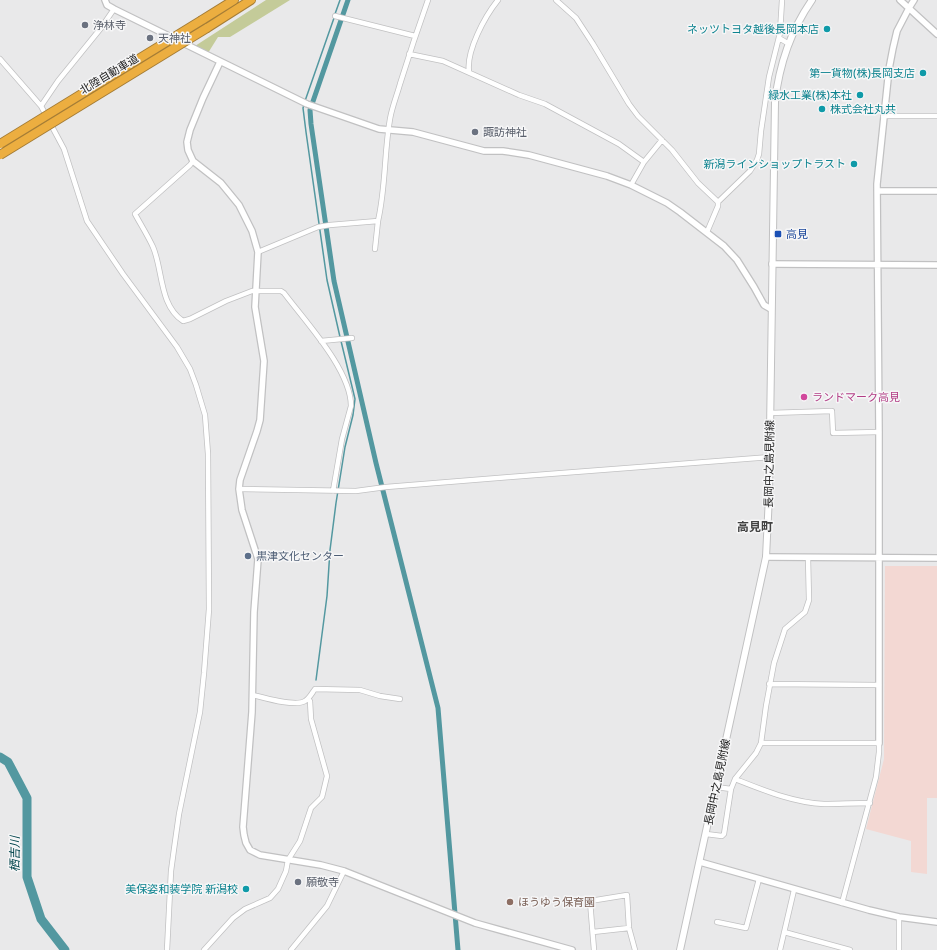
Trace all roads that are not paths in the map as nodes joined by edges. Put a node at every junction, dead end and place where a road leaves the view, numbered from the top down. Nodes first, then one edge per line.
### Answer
1 (105, 0) edge
2 (234, 0) edge
3 (251, 0) edge
4 (428, 0) edge
5 (498, 0) edge
6 (556, 0) edge
7 (782, 0) edge
8 (812, 0) edge
9 (900, 0) edge
10 (914, 0) edge
11 (909, 8) junction
12 (114, 9) junction
13 (335, 16) dead end
14 (937, 34) edge
15 (415, 36) junction
16 (779, 38) junction
17 (789, 44) junction
18 (409, 54) junction
19 (0, 59) edge
20 (220, 62) junction
21 (469, 72) junction
22 (41, 106) junction
23 (884, 116) junction
24 (937, 116) edge
25 (388, 130) junction
26 (662, 140) junction
27 (0, 144) edge
28 (0, 155) edge
29 (193, 161) junction
30 (644, 162) junction
31 (631, 185) junction
32 (877, 191) junction
33 (937, 191) edge
34 (718, 202) junction
35 (378, 221) junction
36 (707, 232) junction
37 (375, 249) dead end
38 (258, 252) junction
39 (772, 264) junction
40 (878, 265) junction
41 (937, 265) edge
42 (256, 291) junction
43 (772, 309) junction
44 (352, 338) dead end
45 (321, 341) junction
46 (770, 412) junction
47 (879, 432) junction
48 (769, 457) junction
49 (239, 489) junction
50 (333, 491) junction
51 (766, 557) junction
52 (808, 558) junction
53 (879, 558) junction
54 (937, 558) edge
55 (770, 684) junction
56 (879, 685) junction
57 (253, 695) junction
58 (308, 699) junction
59 (400, 699) dead end
60 (761, 743) junction
61 (879, 743) junction
62 (735, 779) junction
63 (716, 787) junction
64 (731, 789) junction
65 (870, 803) junction
66 (706, 834) junction
67 (288, 860) junction
68 (700, 862) junction
69 (344, 871) junction
70 (759, 879) junction
71 (794, 890) junction
72 (842, 902) junction
73 (899, 917) junction
74 (718, 922) dead end
75 (937, 922) edge
76 (629, 928) junction
77 (592, 932) junction
78 (784, 932) junction
79 (167, 950) edge
80 (204, 950) edge
81 (291, 950) edge
82 (572, 950) edge
83 (594, 950) edge
84 (635, 950) edge
85 (680, 950) edge
86 (780, 950) edge
87 (850, 950) edge
88 (899, 950) edge

1 - 12 street
2 - 27 highway, 北陸自動車道, bridge
3 - 28 highway, 北陸自動車道, bridge
4 - 15 street
5 - 21 street
6 - 26 street
7 - 16 street
8 - 17 main road, 長岡中之島見附線
9 - 11 street
10 - 11 street
11 - 14 street
11 - 23 street
12 - 20 street
12 - 22 street
13 - 15 street
15 - 18 street
16 - 17 street
16 - 34 street
17 - 39 main road, 長岡中之島見附線
18 - 21 street
18 - 25 street
19 - 22 street
20 - 25 street
20 - 29 street
21 - 30 street
22 - 79 street
23 - 24 street
23 - 32 street
25 - 31 street
25 - 35 street
26 - 30 street
26 - 34 street
29 - 38 street
29 - 42 street
30 - 31 street
31 - 36 street
32 - 33 street
32 - 40 street
34 - 36 street
35 - 37 street
35 - 38 street
36 - 43 street
38 - 42 street
39 - 40 street
39 - 43 main road, 長岡中之島見附線
40 - 41 street
40 - 47 street
42 - 45 street
42 - 49 street
43 - 46 main road, 長岡中之島見附線
44 - 45 street
45 - 50 street
46 - 47 street
46 - 48 main road, 長岡中之島見附線
47 - 53 street
48 - 50 street
48 - 51 main road, 長岡中之島見附線
49 - 50 street
49 - 57 street
51 - 52 street
51 - 63 main road, 長岡中之島見附線
52 - 53 street
52 - 55 street
53 - 54 street
53 - 56 street
55 - 56 street
55 - 60 street
56 - 61 street
57 - 58 street
57 - 67 street
58 - 59 street
58 - 67 street
60 - 61 street
60 - 62 street
61 - 65 street
62 - 64 street
62 - 65 street
63 - 64 street
63 - 66 main road, 長岡中之島見附線
64 - 66 street
65 - 72 street
66 - 68 main road, 長岡中之島見附線
67 - 69 street
67 - 80 street
68 - 70 street
68 - 85 main road, 長岡中之島見附線
69 - 81 street
69 - 82 street
70 - 71 street
70 - 74 street
71 - 72 street
71 - 78 street
72 - 73 street
73 - 75 street
73 - 88 street
76 - 77 street
76 - 77 street
76 - 84 street
77 - 83 street
78 - 86 street
78 - 87 street

